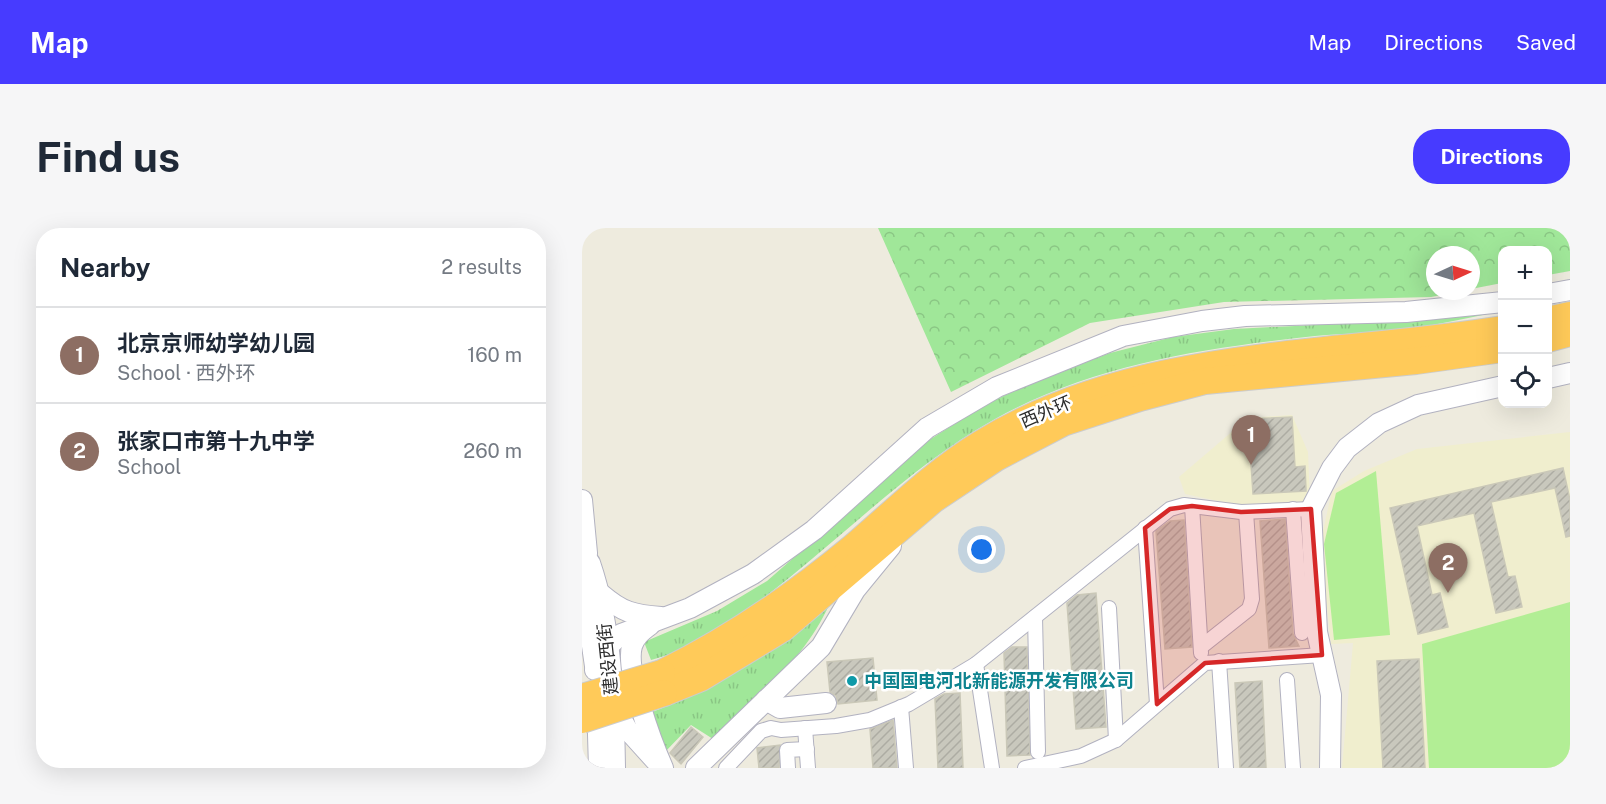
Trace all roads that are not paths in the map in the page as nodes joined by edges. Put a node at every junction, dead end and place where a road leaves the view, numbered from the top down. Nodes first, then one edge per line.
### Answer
1 (1570, 290) edge
2 (1552, 293) edge
3 (1498, 303) edge
4 (1570, 315) edge
5 (1552, 319) edge
6 (1498, 330) edge
7 (1570, 333) edge
8 (1552, 338) edge
9 (1498, 350) edge
10 (1570, 373) edge
11 (1552, 377) edge
12 (1498, 387) edge
13 (942, 495) junction
14 (582, 500) edge
15 (1192, 506) junction
16 (1302, 509) junction
17 (1246, 512) junction
18 (1145, 528) junction
19 (589, 599) edge
20 (1108, 608) dead end
21 (1035, 617) junction
22 (661, 620) junction
23 (1302, 633) dead end
24 (607, 645) junction
25 (1201, 647) junction
26 (1322, 655) junction
27 (1219, 661) junction
28 (976, 664) junction
29 (1202, 665) junction
30 (590, 680) edge
31 (1287, 680) dead end
32 (663, 683) junction
33 (766, 700) junction
34 (612, 702) junction
35 (826, 703) dead end
36 (1157, 704) junction
37 (901, 707) junction
38 (582, 720) edge
39 (805, 728) junction
40 (614, 734) junction
41 (1116, 740) junction
42 (807, 749) junction
43 (1038, 752) dead end
44 (1078, 762) edge
45 (694, 767) edge
46 (600, 768) edge
47 (615, 768) edge
48 (663, 768) edge
49 (726, 768) edge
50 (788, 768) edge
51 (808, 768) edge
52 (906, 768) edge
53 (992, 768) edge
54 (1025, 768) edge
55 (1226, 768) edge
56 (1293, 768) edge
57 (1330, 768) edge

1 - 2 main road
3 - 22 main road
4 - 5 highway
6 - 32 highway, 西外环
7 - 8 highway
9 - 13 highway, 西外环
10 - 11 main road
12 - 16 main road
13 - 32 highway, 西外环
13 - 33 main road
14 - 19 main road, 建设西街
15 - 17 street
15 - 18 street
15 - 25 street
16 - 17 street
16 - 23 street
16 - 26 main road
17 - 25 street
18 - 21 street
18 - 36 street
19 - 22 main road
19 - 24 main road, 建设西街
19 - 30 main road, 建设西街
20 - 41 street
21 - 28 street
21 - 43 street
22 - 24 main road
22 - 48 main road
24 - 30 main road
24 - 34 main road, 建设西街
25 - 29 street
26 - 27 street
26 - 57 main road
27 - 29 street
27 - 55 street
28 - 37 street
28 - 53 street
29 - 36 street
30 - 32 highway, bridge
30 - 34 main road
30 - 40 main road
30 - 46 main road, 建设西街
31 - 56 street
32 - 38 highway, bridge
33 - 35 main road
33 - 45 main road
34 - 40 main road, 建设西街
34 - 48 main road
36 - 41 street
37 - 39 street
37 - 52 street
39 - 42 street
39 - 49 street
40 - 46 main road
40 - 47 main road, 建设西街
41 - 44 street
42 - 50 street
42 - 51 street
44 - 54 street

